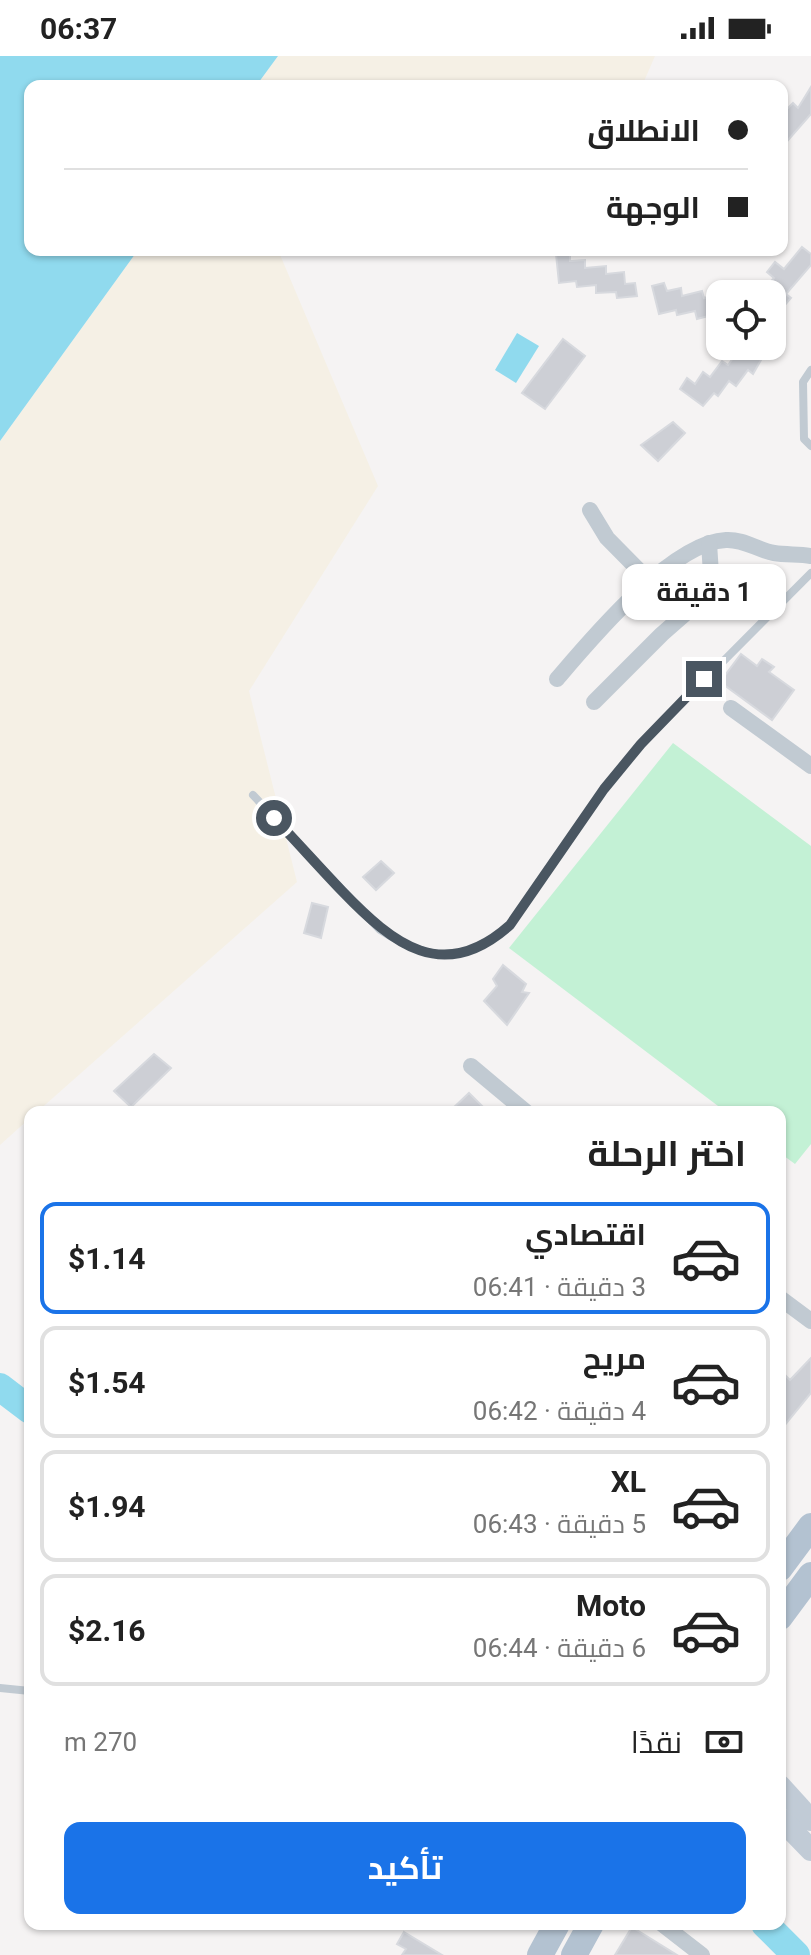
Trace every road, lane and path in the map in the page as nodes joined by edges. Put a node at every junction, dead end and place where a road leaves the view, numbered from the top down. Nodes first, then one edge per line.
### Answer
1 (811, 370) edge
2 (811, 446) edge
3 (590, 510) dead end
4 (709, 543) junction
5 (811, 556) edge
6 (811, 573) edge
7 (649, 583) junction
8 (683, 615) junction
9 (557, 679) dead end
10 (594, 702) dead end
11 (731, 708) dead end
12 (811, 766) edge
13 (253, 795) dead end
14 (471, 1066) dead end
15 (519, 1106) edge
16 (786, 1302) edge
17 (811, 1321) edge
18 (811, 1526) edge
19 (786, 1560) edge
20 (811, 1575) edge
21 (786, 1609) edge
22 (0, 1688) edge
23 (24, 1690) edge
24 (786, 1792) edge
25 (811, 1819) edge
26 (786, 1824) edge
27 (811, 1850) edge
28 (554, 1930) edge
29 (588, 1930) edge
30 (670, 1930) edge
31 (540, 1955) edge
32 (574, 1955) edge
33 (702, 1955) edge

1 - 2 lane
3 - 7 street
4 - 5 street
4 - 7 street
4 - 8 street
6 - 13 lane
7 - 8 street
7 - 9 street
8 - 10 street
11 - 12 street
14 - 15 street
16 - 17 street
18 - 19 main road
20 - 21 main road
22 - 23 lane
24 - 25 main road
26 - 27 main road
28 - 31 main road
29 - 32 main road
30 - 33 street

